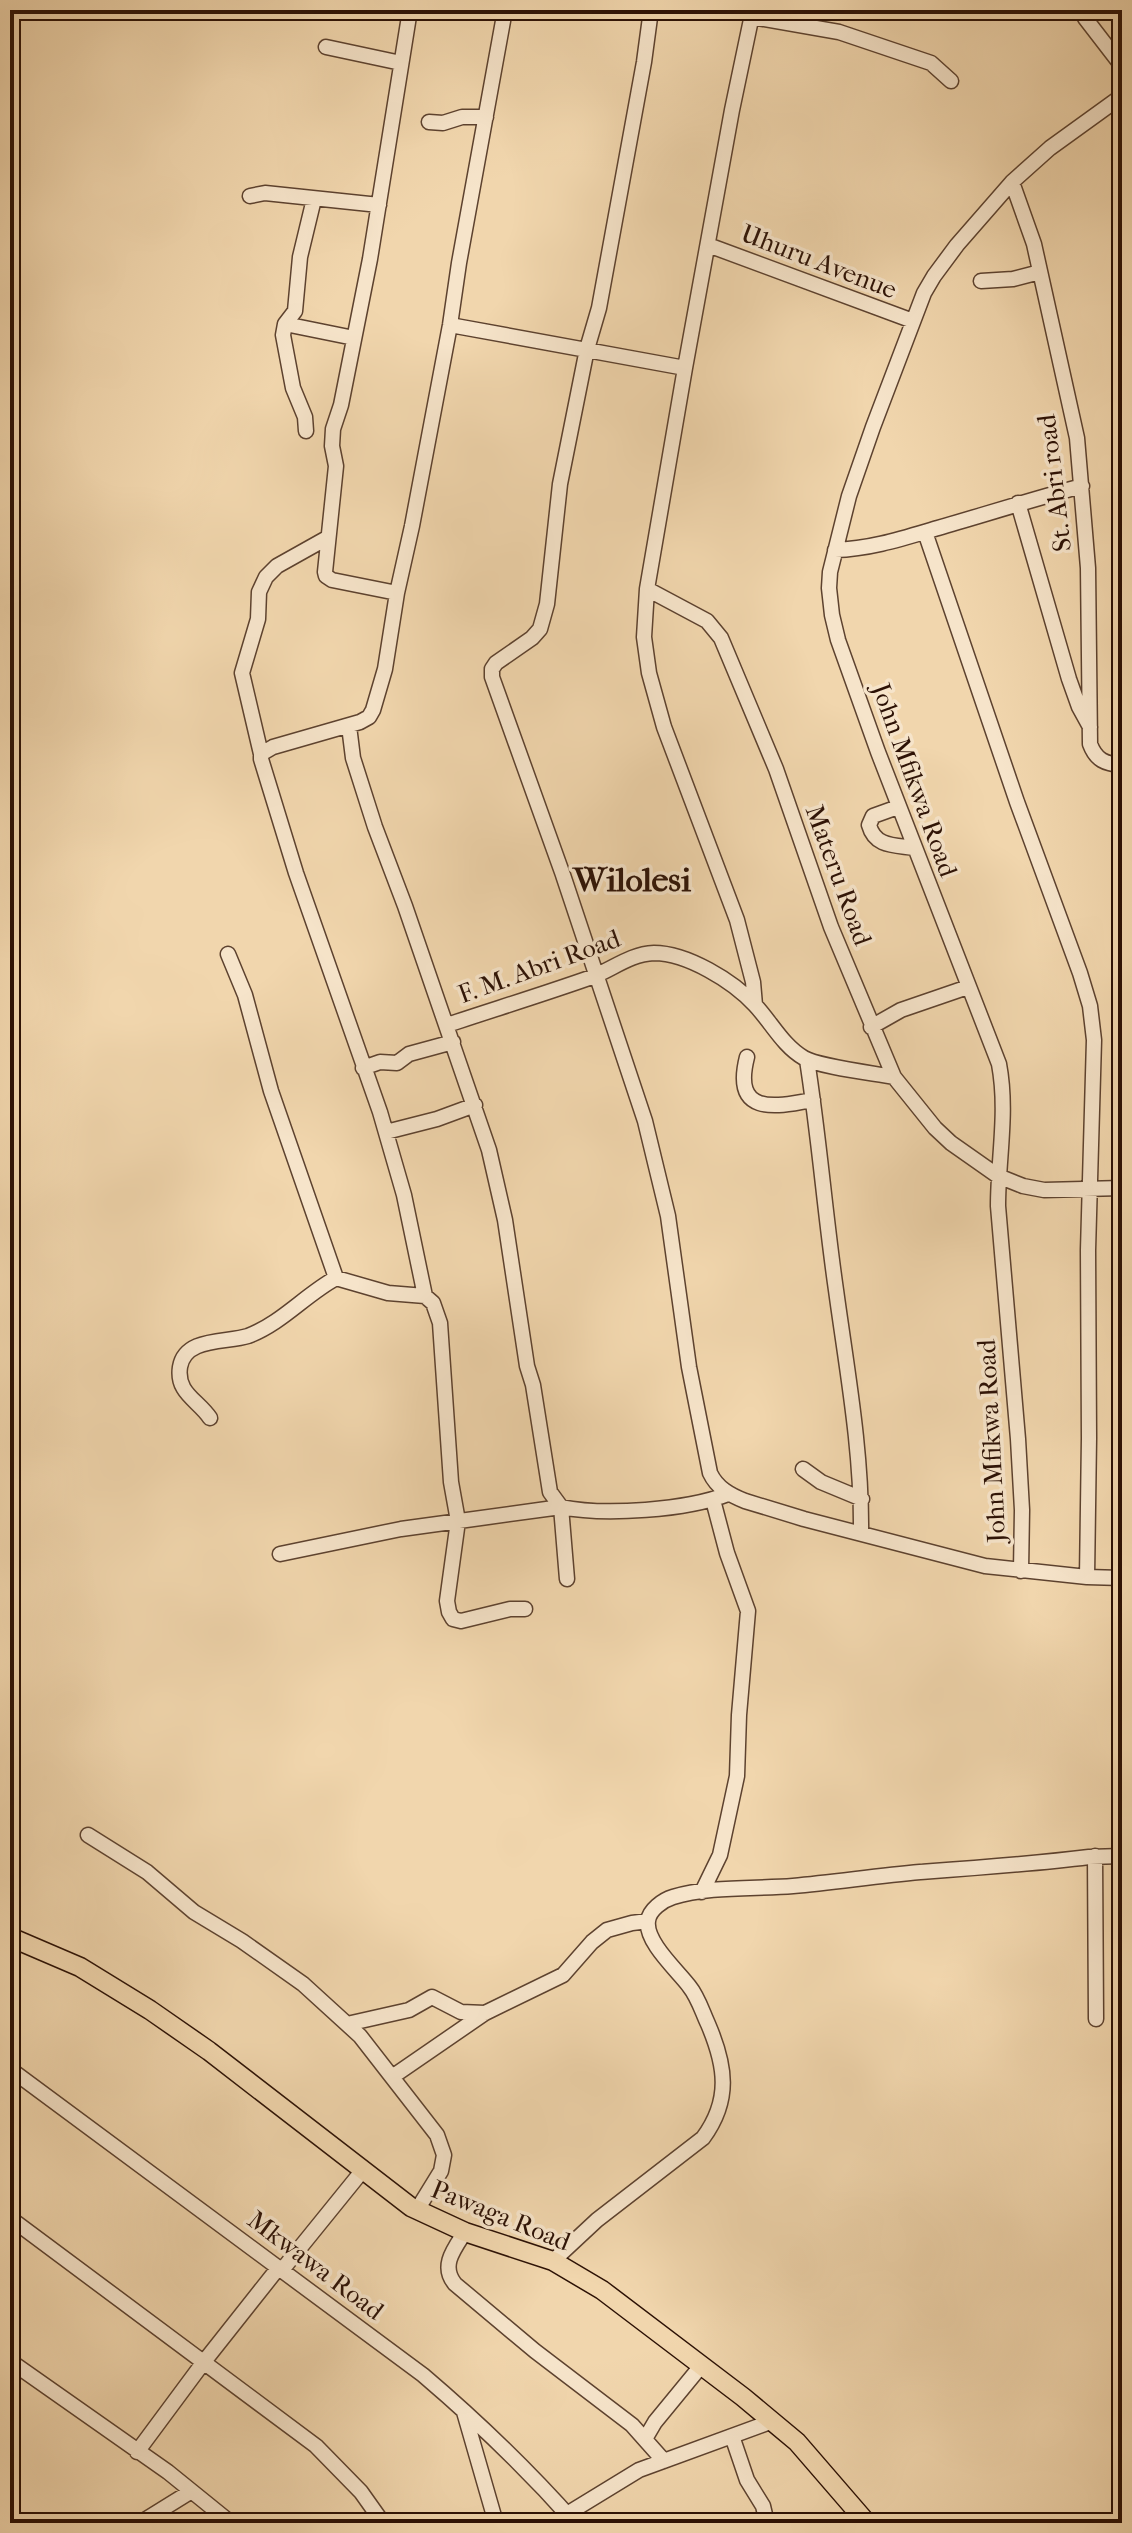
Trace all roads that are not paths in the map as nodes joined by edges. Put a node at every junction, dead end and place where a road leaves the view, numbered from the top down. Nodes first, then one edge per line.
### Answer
1 (410, 10) edge
2 (505, 10) edge
3 (651, 10) edge
4 (753, 14) edge
5 (1085, 18) dead end
6 (326, 47) dead end
7 (401, 63) junction
8 (1122, 66) edge
9 (951, 81) dead end
10 (1122, 96) edge
11 (486, 117) junction
12 (429, 122) dead end
13 (1012, 182) junction
14 (250, 196) dead end
15 (314, 199) junction
16 (379, 205) junction
17 (708, 245) junction
18 (1040, 272) junction
19 (981, 281) dead end
20 (913, 321) junction
21 (285, 324) junction
22 (450, 325) junction
23 (354, 338) junction
24 (587, 349) junction
25 (685, 368) junction
26 (306, 431) dead end
27 (1082, 486) junction
28 (1018, 503) junction
29 (925, 532) junction
30 (327, 538) junction
31 (835, 550) junction
32 (647, 589) junction
33 (397, 593) junction
34 (349, 726) junction
35 (1090, 727) junction
36 (261, 754) junction
37 (1122, 765) edge
38 (898, 807) junction
39 (914, 848) junction
40 (228, 954) dead end
41 (596, 976) junction
42 (968, 987) junction
43 (755, 1005) junction
44 (447, 1025) junction
45 (871, 1027) junction
46 (453, 1042) junction
47 (747, 1057) dead end
48 (807, 1060) junction
49 (363, 1068) junction
50 (894, 1077) junction
51 (813, 1100) junction
52 (475, 1105) junction
53 (386, 1132) junction
54 (998, 1176) junction
55 (1122, 1188) edge
56 (1091, 1189) junction
57 (336, 1278) junction
58 (425, 1296) junction
59 (210, 1418) dead end
60 (803, 1469) dead end
61 (728, 1494) junction
62 (862, 1499) junction
63 (713, 1500) junction
64 (561, 1507) junction
65 (458, 1521) junction
66 (861, 1533) junction
67 (280, 1554) dead end
68 (1021, 1571) junction
69 (1087, 1577) junction
70 (1122, 1578) edge
71 (567, 1579) dead end
72 (525, 1609) dead end
73 (88, 1835) dead end
74 (1095, 1856) junction
75 (1122, 1856) edge
76 (702, 1892) junction
77 (648, 1921) junction
78 (10, 1937) edge
79 (485, 2013) junction
80 (1096, 2019) dead end
81 (347, 2024) junction
82 (10, 2069) edge
83 (392, 2077) junction
84 (363, 2170) junction
85 (417, 2210) junction
86 (10, 2218) edge
87 (465, 2232) junction
88 (553, 2261) junction
89 (280, 2269) junction
90 (10, 2361) edge
91 (203, 2363) junction
92 (701, 2366) junction
93 (463, 2409) junction
94 (773, 2421) junction
95 (732, 2436) junction
96 (645, 2439) junction
97 (137, 2452) junction
98 (664, 2461) junction
99 (190, 2492) junction
100 (571, 2518) edge
101 (140, 2523) edge
102 (231, 2523) edge
103 (383, 2523) edge
104 (496, 2523) edge
105 (767, 2523) edge
106 (867, 2523) edge

1 - 7 street
2 - 11 street
3 - 24 street
4 - 9 street
4 - 17 street
5 - 8 street
6 - 7 street
7 - 16 street
10 - 13 street, John Mfikwa Road
11 - 12 street
11 - 22 street
13 - 18 street, St. Abri road
13 - 20 street, John Mfikwa Road
14 - 15 street
15 - 16 street
15 - 21 street
16 - 23 street
17 - 20 street, Uhuru Avenue
17 - 25 street
18 - 19 street
18 - 27 street, St. Abri road
20 - 31 street, John Mfikwa Road
21 - 23 street
21 - 26 street
22 - 24 street
22 - 33 street
23 - 30 street
24 - 25 street
24 - 41 street
25 - 32 street
27 - 28 street
27 - 35 street, St. Abri road
28 - 29 street
28 - 35 street
29 - 31 street
29 - 56 street
30 - 33 street
30 - 36 street
31 - 38 street, John Mfikwa Road
32 - 43 street
32 - 45 street, Materu Road
33 - 34 street
34 - 36 street
34 - 44 street
35 - 37 street, St. Abri road
36 - 49 street
38 - 39 street, John Mfikwa Road
38 - 39 street
39 - 42 street, John Mfikwa Road
40 - 57 street
41 - 43 street, F. M. Abri Road
41 - 44 street, F. M. Abri Road
41 - 61 street
42 - 45 street
42 - 54 street, John Mfikwa Road
43 - 48 street, F. M. Abri Road
44 - 46 street
45 - 50 street, Materu Road
46 - 49 street
46 - 52 street
47 - 51 street
48 - 50 street
48 - 51 street
49 - 53 street
50 - 54 street, Materu Road
51 - 62 street
52 - 53 street
52 - 64 street
53 - 58 street
54 - 56 street
54 - 68 street, John Mfikwa Road
55 - 56 street
56 - 69 street
57 - 58 street
57 - 59 street
58 - 65 street
60 - 62 street
61 - 63 street
61 - 66 street
62 - 66 street
63 - 64 street
63 - 76 street
64 - 65 street
64 - 71 street
65 - 67 street
65 - 72 street
66 - 68 street
68 - 69 street
69 - 70 street
73 - 81 street
74 - 75 street
74 - 76 street
74 - 80 street
76 - 77 street
77 - 79 street
77 - 88 street
78 - 84 main road, Pawaga Road
79 - 81 street
79 - 83 street
81 - 83 street
82 - 89 street, Mkwawa Road
83 - 85 street
84 - 85 main road, Pawaga Road
84 - 89 street
85 - 87 main road, Pawaga Road
86 - 91 street
87 - 88 main road, Pawaga Road
87 - 96 street
88 - 92 main road, Pawaga Road
89 - 91 street
89 - 93 street, Mkwawa Road
90 - 97 street
91 - 97 street
91 - 103 street
92 - 94 main road, Pawaga Road
92 - 96 street
93 - 100 street, Mkwawa Road
93 - 104 street
94 - 95 street
94 - 106 main road, Pawaga Road
95 - 98 street
95 - 105 street
96 - 98 street
97 - 99 street
98 - 100 street
99 - 101 street
99 - 102 street

